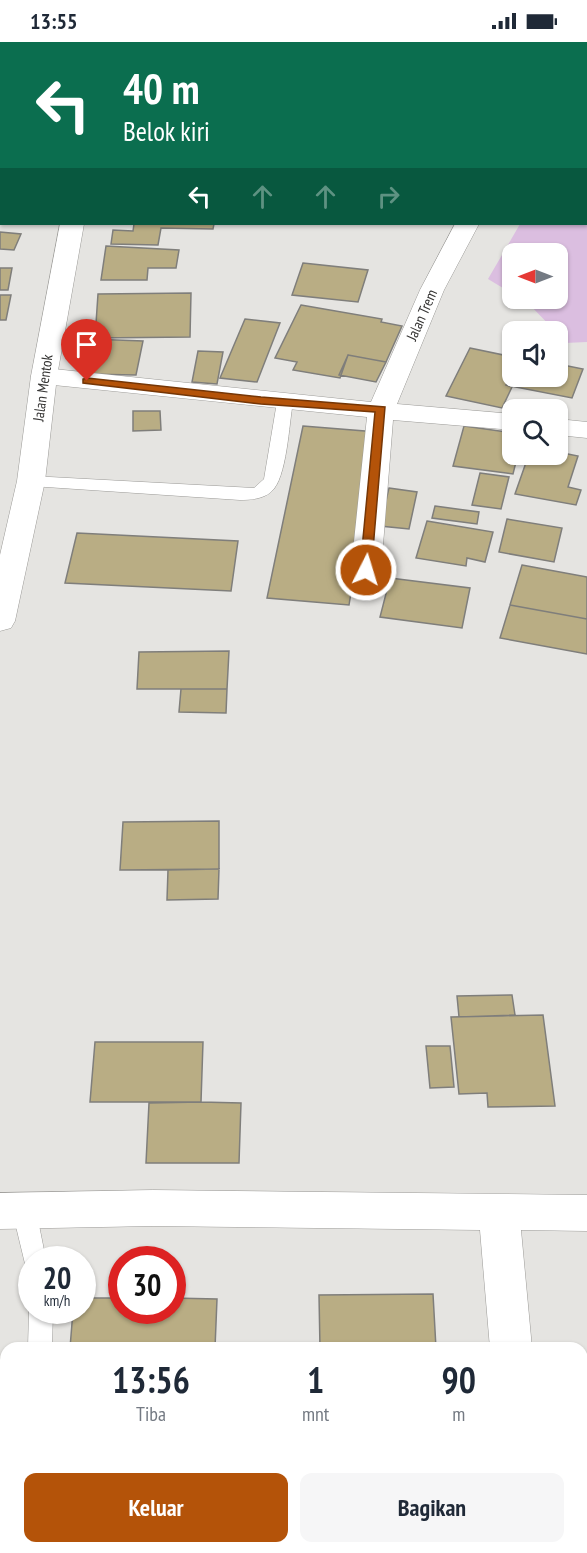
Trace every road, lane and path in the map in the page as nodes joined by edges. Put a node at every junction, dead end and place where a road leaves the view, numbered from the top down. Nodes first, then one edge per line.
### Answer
1 (72, 225) edge
2 (466, 225) edge
3 (44, 376) junction
4 (285, 402) junction
5 (381, 409) junction
6 (502, 421) edge
7 (568, 428) edge
8 (587, 430) edge
9 (31, 481) junction
10 (366, 570) dead end
11 (0, 621) edge
12 (12, 1210) edge
13 (499, 1213) junction
14 (587, 1213) edge
15 (27, 1246) edge
16 (41, 1324) edge
17 (40, 1342) edge
18 (510, 1342) edge

1 - 3 main road, Jalan Mentok
2 - 5 main road, Jalan Trem
3 - 4 main road
3 - 9 main road, Jalan Mentok
4 - 5 main road
4 - 9 lane
5 - 6 main road
5 - 10 main road, Jalan Trem
7 - 8 main road
9 - 11 main road, Jalan Mentok
12 - 13 main road
12 - 15 lane
13 - 14 main road
13 - 18 main road
16 - 17 lane

